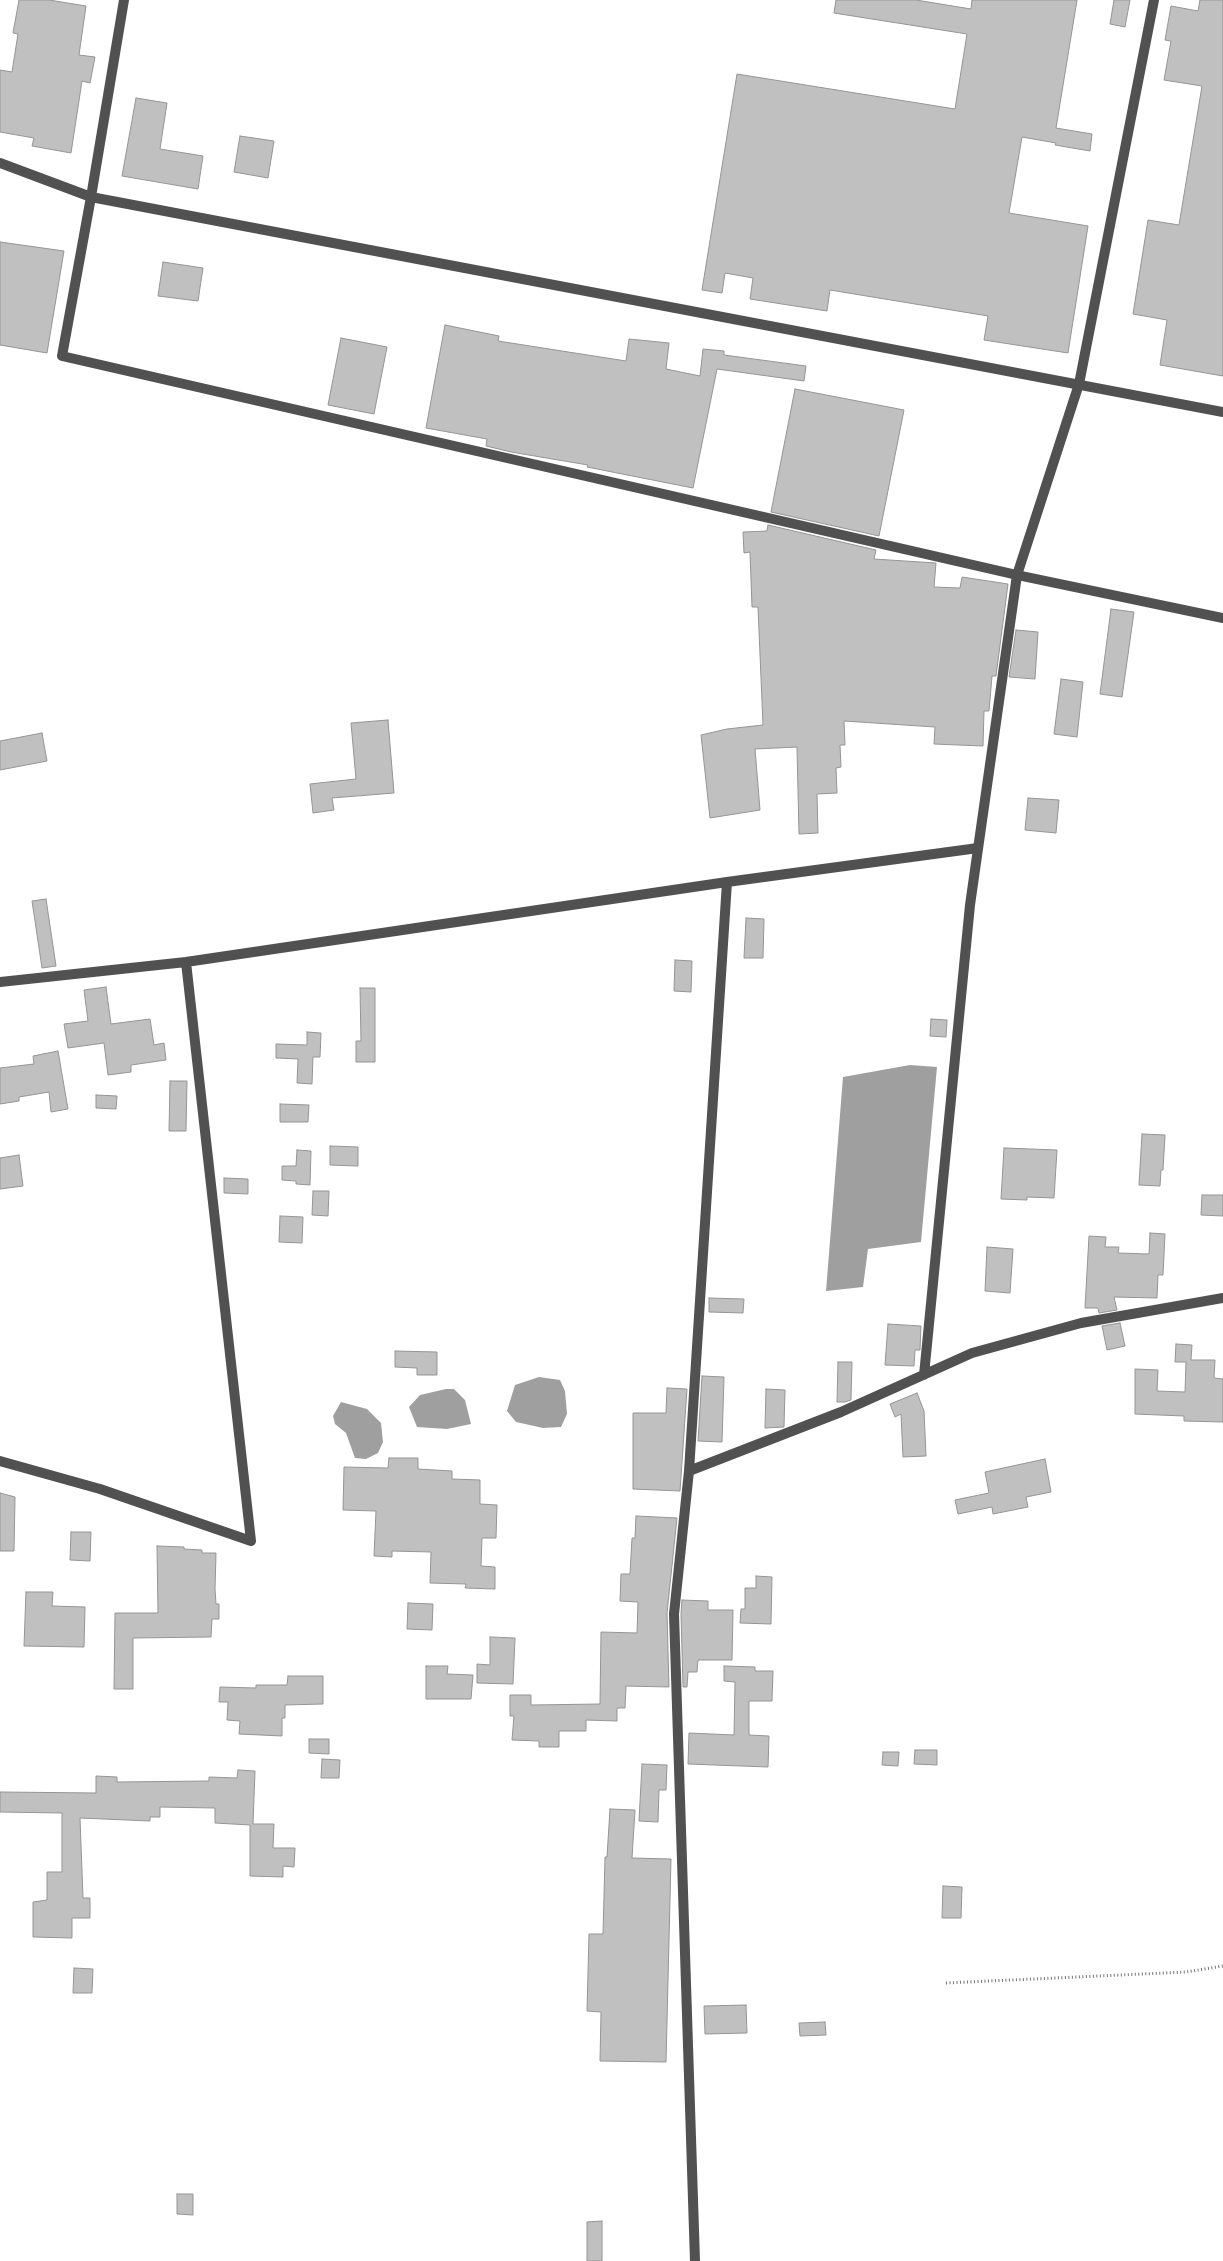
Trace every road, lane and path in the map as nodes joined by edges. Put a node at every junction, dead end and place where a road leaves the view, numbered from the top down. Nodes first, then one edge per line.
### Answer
1 (124, 0) edge
2 (1154, 0) edge
3 (0, 163) edge
4 (90, 197) junction
5 (1079, 384) junction
6 (1223, 412) edge
7 (1017, 574) junction
8 (1223, 618) edge
9 (978, 848) junction
10 (727, 882) junction
11 (186, 962) junction
12 (0, 982) edge
13 (1223, 1298) edge
14 (924, 1375) junction
15 (0, 1461) edge
16 (689, 1471) junction
17 (1223, 1966) edge
18 (946, 1984) dead end
19 (695, 2261) edge

1 - 4 street
2 - 5 street
3 - 4 street
4 - 5 street
4 - 7 street
5 - 6 street
5 - 7 street
7 - 8 street
7 - 9 street
9 - 10 street
9 - 14 street
10 - 11 street
10 - 16 street
11 - 12 street
11 - 15 street
13 - 14 street
14 - 16 street
16 - 19 street
17 - 18 path

